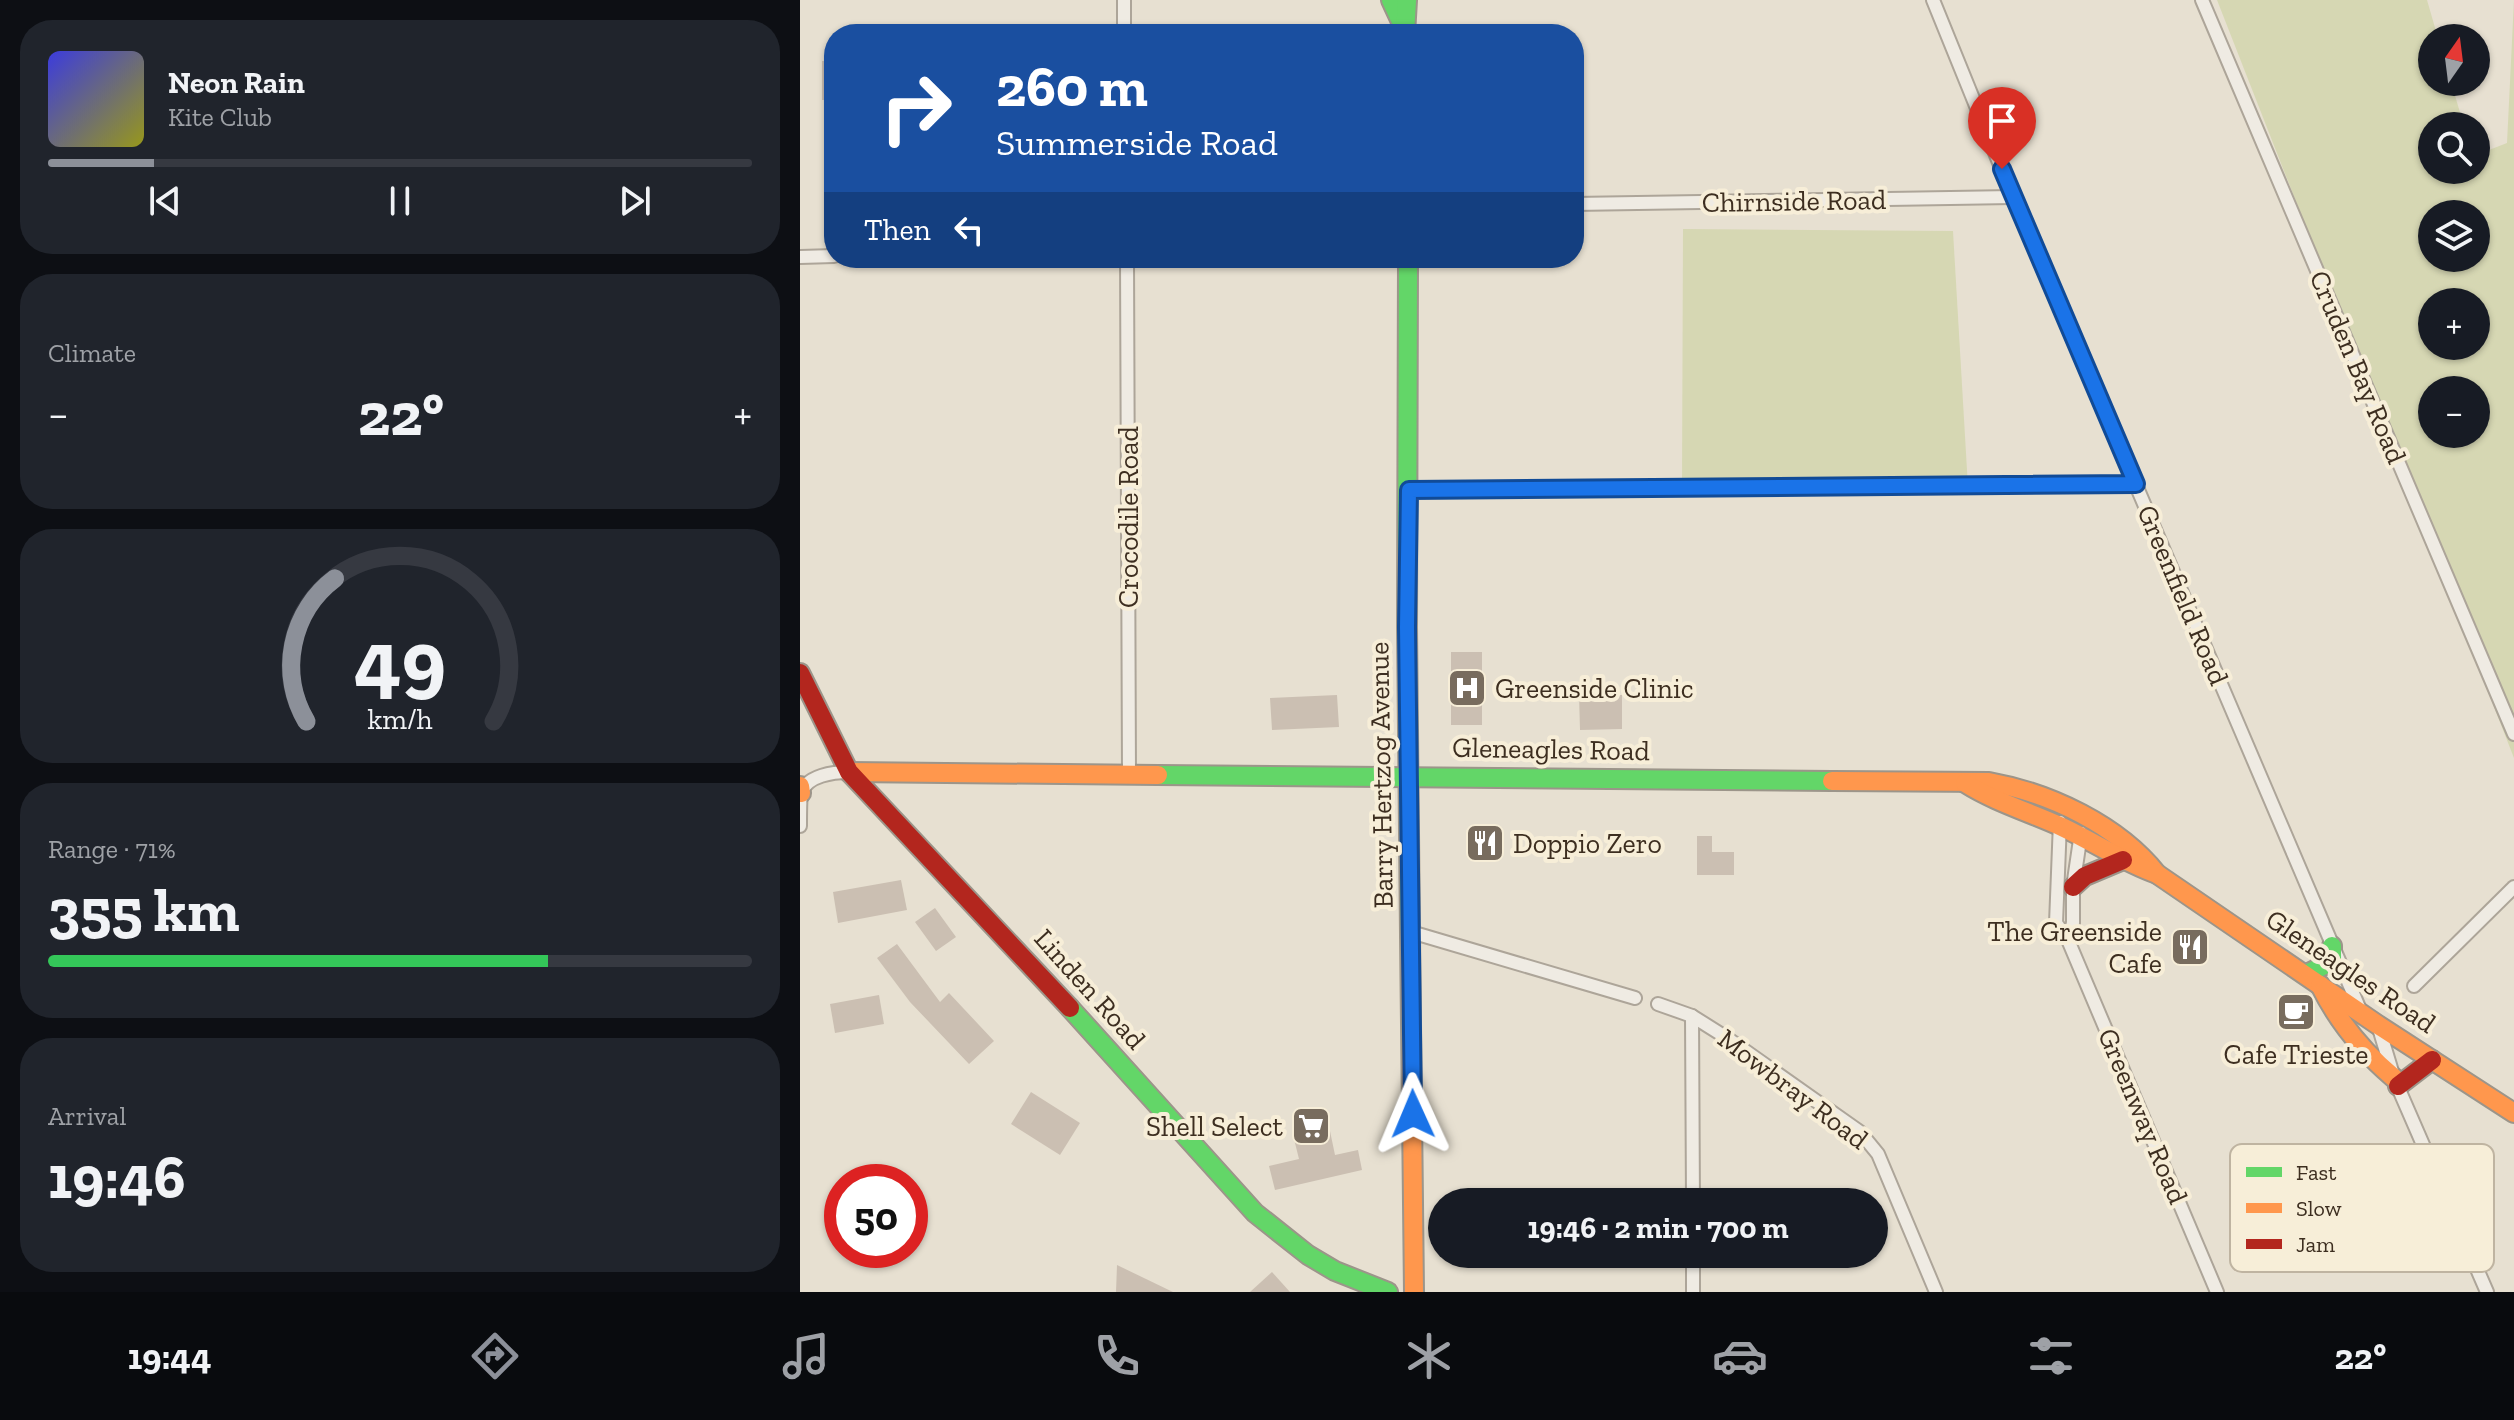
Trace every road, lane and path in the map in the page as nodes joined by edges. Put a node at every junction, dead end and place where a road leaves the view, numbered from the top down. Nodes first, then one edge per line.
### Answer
1 (1124, 0) edge
2 (1391, 0) edge
3 (1407, 0) edge
4 (1933, 0) edge
5 (2202, 0) edge
6 (1124, 24) edge
7 (1402, 24) edge
8 (1406, 24) edge
9 (2013, 197) junction
10 (1584, 204) edge
11 (824, 256) edge
12 (800, 257) edge
13 (1127, 268) edge
14 (1408, 268) edge
15 (2136, 484) junction
16 (1409, 490) junction
17 (800, 673) edge
18 (2514, 734) edge
19 (849, 772) junction
20 (1129, 775) junction
21 (1410, 776) junction
22 (801, 789) edge
23 (2062, 816) junction
24 (800, 826) edge
25 (2082, 827) junction
26 (2123, 860) junction
27 (2157, 874) junction
28 (2073, 887) junction
29 (2514, 887) edge
30 (1411, 932) junction
31 (2068, 940) junction
32 (2332, 946) junction
33 (2312, 978) junction
34 (2414, 986) dead end
35 (1635, 998) dead end
36 (1658, 1004) dead end
37 (2361, 1012) junction
38 (1692, 1016) junction
39 (2378, 1025) junction
40 (2432, 1060) junction
41 (2396, 1082) junction
42 (2514, 1113) edge
43 (2423, 1144) edge
44 (1693, 1188) edge
45 (1693, 1268) edge
46 (1335, 1271) junction
47 (2478, 1272) edge
48 (1353, 1292) edge
49 (1388, 1292) edge
50 (1414, 1292) edge
51 (1693, 1292) edge
52 (1936, 1292) edge
53 (2217, 1292) edge
54 (2487, 1292) edge

1 - 6 street
2 - 7 street
3 - 8 street
4 - 9 street, Greenfield Road
5 - 18 street, Cruden Bay Road
9 - 10 street, Chirnside Road
9 - 15 street, Greenfield Road
11 - 12 street
13 - 20 street, Crocodile Road
14 - 16 street, Barry Hertzog Avenue
15 - 16 street
15 - 32 street, Greenfield Road
16 - 21 street, Barry Hertzog Avenue
17 - 19 street, Linden Road
19 - 20 street, Gleneagles Road
19 - 22 street
19 - 46 street, Linden Road
20 - 21 street, Gleneagles Road
21 - 23 street, Gleneagles Road
21 - 30 street, Barry Hertzog Avenue
22 - 24 street
23 - 25 street, Gleneagles Road
23 - 31 street, Greenway Road
25 - 26 street, Gleneagles Road
25 - 27 street, Gleneagles Road
25 - 28 street
26 - 27 street, Gleneagles Road
26 - 28 street
27 - 33 street, Gleneagles Road
28 - 31 street
29 - 34 street
30 - 35 street
30 - 50 street, Barry Hertzog Avenue
31 - 53 street, Greenway Road
32 - 33 street
32 - 37 street, Greenfield Road
33 - 37 street, Gleneagles Road
33 - 41 street
36 - 38 street, Mowbray Road
37 - 39 street, Gleneagles Road
38 - 44 street
38 - 52 street, Mowbray Road
39 - 40 street, Gleneagles Road
39 - 41 street
40 - 41 street
40 - 42 street, Gleneagles Road
41 - 43 street
45 - 51 street
46 - 48 street
46 - 49 street, Linden Road
47 - 54 street

